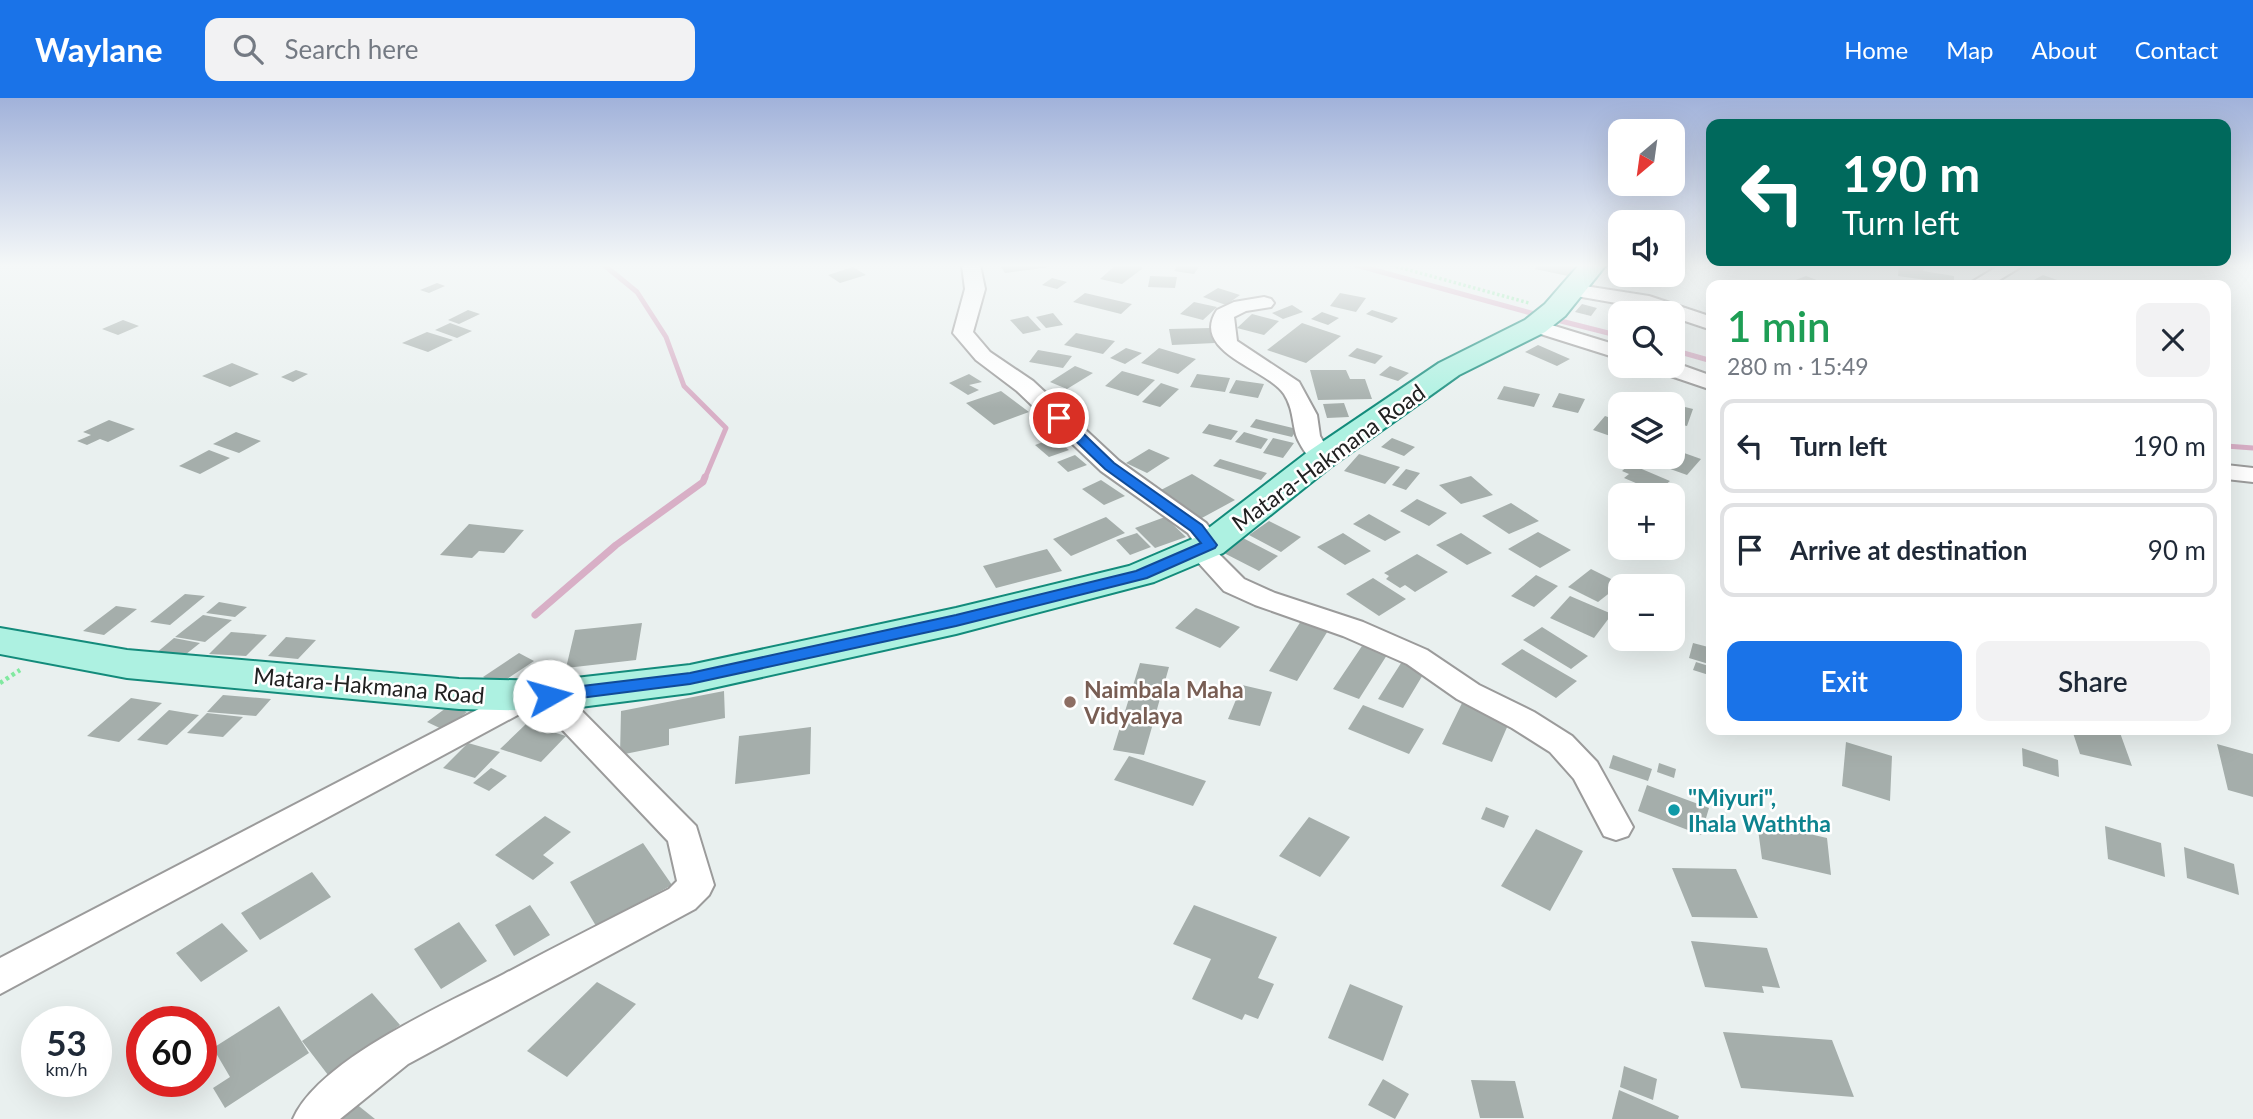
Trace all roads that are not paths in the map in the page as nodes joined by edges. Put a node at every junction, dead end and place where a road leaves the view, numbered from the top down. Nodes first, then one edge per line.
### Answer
1 (969, 313) edge
2 (1227, 313) edge
3 (1548, 313) edge
4 (1557, 313) edge
5 (1679, 313) edge
6 (1706, 322) edge
7 (1608, 345) edge
8 (1685, 374) edge
9 (1706, 382) edge
10 (1321, 458) junction
11 (2231, 473) edge
12 (2253, 475) edge
13 (1205, 547) junction
14 (0, 641) edge
15 (540, 696) junction
16 (1616, 827) dead end
17 (0, 977) edge
18 (314, 1119) edge

1 - 13 street
2 - 10 street
3 - 10 main road, Matara-Hakmana Road
4 - 7 street
5 - 6 street
8 - 9 street
10 - 13 main road, Matara-Hakmana Road
11 - 12 street
13 - 15 main road, Matara-Hakmana Road
13 - 16 street
14 - 15 main road, Matara-Hakmana Road
15 - 17 street
15 - 18 street

